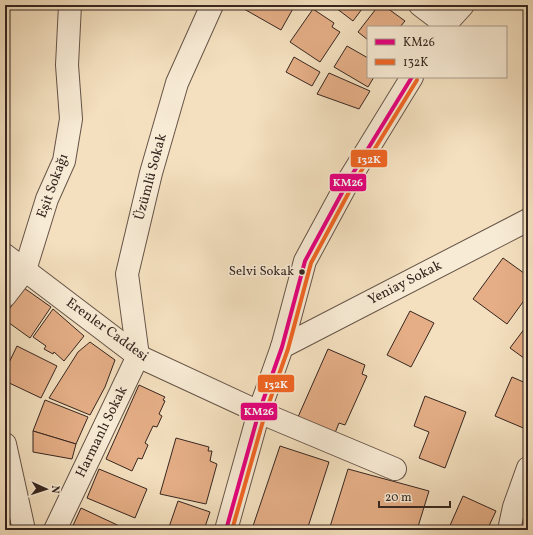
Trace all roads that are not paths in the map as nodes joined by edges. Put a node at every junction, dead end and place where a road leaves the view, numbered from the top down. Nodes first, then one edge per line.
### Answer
1 (70, 5) edge
2 (212, 5) edge
3 (420, 5) edge
4 (464, 5) edge
5 (444, 25) edge
6 (411, 78) edge
7 (528, 220) edge
8 (5, 255) edge
9 (25, 270) junction
10 (5, 296) edge
11 (282, 347) junction
12 (138, 356) junction
13 (260, 412) junction
14 (5, 444) edge
15 (528, 468) edge
16 (395, 469) dead end
17 (24, 530) edge
18 (55, 530) edge
19 (226, 530) edge
20 (509, 530) edge

1 - 9 street, Eşit Sokağı
2 - 12 street, Üzümlü Sokak
3 - 5 street
4 - 5 street
6 - 11 street
7 - 11 street, Yeniay Sokak
8 - 9 street, Erenler Caddesi
9 - 10 street
9 - 12 street, Erenler Caddesi
11 - 13 street
12 - 13 street, Erenler Caddesi
12 - 18 street, Harmanlı Sokak
13 - 16 street, Erenler Caddesi
13 - 19 street
14 - 17 street
15 - 20 street

